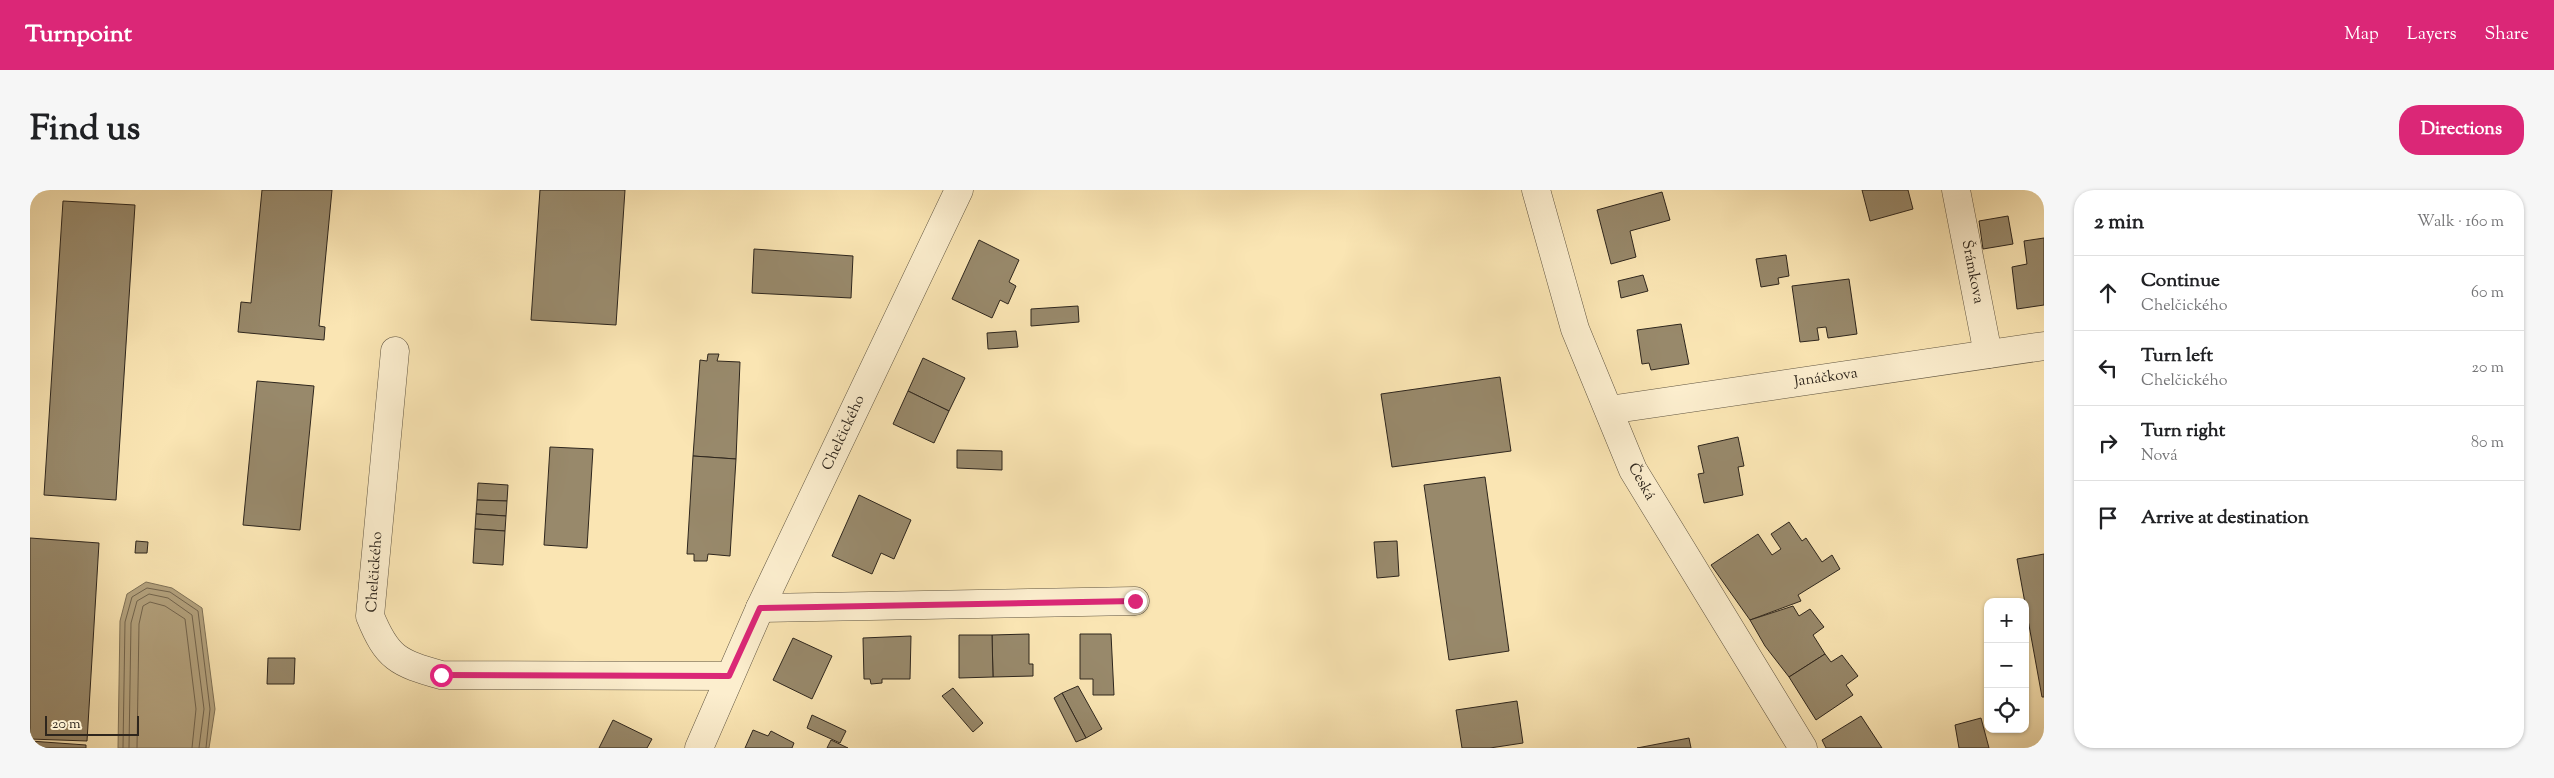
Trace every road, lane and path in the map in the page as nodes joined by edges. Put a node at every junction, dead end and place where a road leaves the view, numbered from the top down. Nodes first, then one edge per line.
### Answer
1 (959, 190) edge
2 (1536, 190) edge
3 (1956, 190) edge
4 (2044, 346) edge
5 (394, 352) dead end
6 (1988, 354) junction
7 (1609, 410) junction
8 (1135, 601) dead end
9 (760, 608) junction
10 (729, 676) junction
11 (698, 748) edge
12 (1803, 748) edge

1 - 9 street, Chelčického
2 - 7 street, Česká
3 - 6 street, Šrámkova
4 - 6 street, Janáčkova
5 - 10 street, Chelčického
6 - 7 street, Janáčkova
7 - 12 street, Česká
8 - 9 street
9 - 10 street, Chelčického
10 - 11 street, Chelčického

